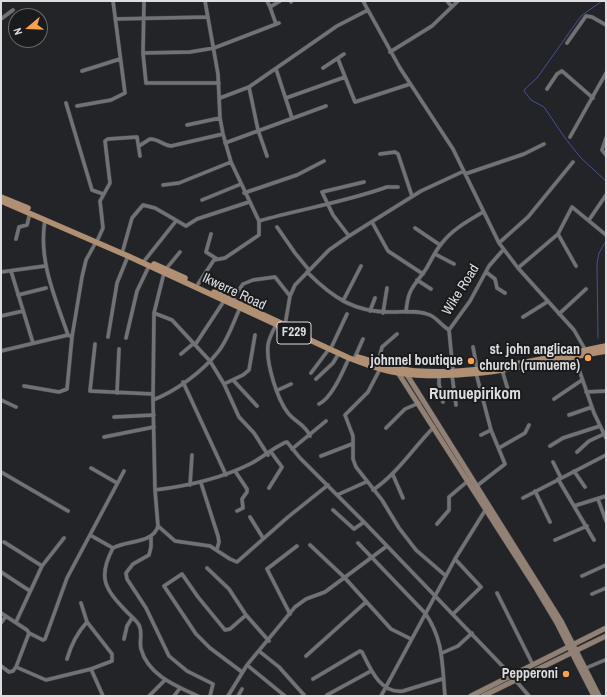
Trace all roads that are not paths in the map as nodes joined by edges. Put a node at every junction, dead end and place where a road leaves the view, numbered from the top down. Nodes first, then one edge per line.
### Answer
1 (113, 1) edge
2 (144, 1) edge
3 (205, 1) edge
4 (267, 1) edge
5 (280, 1) edge
6 (369, 1) edge
7 (447, 1) edge
8 (458, 1) edge
9 (364, 3) edge
10 (452, 7) junction
11 (270, 8) junction
12 (368, 10) junction
13 (208, 17) junction
14 (115, 19) junction
15 (143, 19) junction
16 (606, 25) edge
17 (567, 43) dead end
18 (214, 48) junction
19 (390, 52) junction
20 (143, 53) junction
21 (344, 54) dead end
22 (120, 59) junction
23 (338, 59) junction
24 (323, 68) dead end
25 (276, 69) junction
26 (82, 71) dead end
27 (606, 73) edge
28 (345, 78) junction
29 (219, 83) junction
30 (410, 84) junction
31 (249, 87) junction
32 (547, 89) dead end
33 (220, 98) junction
34 (286, 98) junction
35 (594, 98) junction
36 (66, 103) dead end
37 (77, 106) dead end
38 (326, 106) dead end
39 (220, 118) junction
40 (292, 118) junction
41 (187, 125) dead end
42 (258, 130) junction
43 (223, 134) junction
44 (570, 137) dead end
45 (606, 138) edge
46 (225, 143) junction
47 (544, 144) dead end
48 (139, 146) junction
49 (380, 154) dead end
50 (606, 155) edge
51 (140, 156) dead end
52 (267, 156) dead end
53 (324, 161) dead end
54 (231, 162) junction
55 (573, 162) dead end
56 (465, 173) junction
57 (364, 182) dead end
58 (241, 184) junction
59 (163, 185) dead end
60 (398, 187) dead end
61 (244, 193) junction
62 (103, 194) junction
63 (606, 195) edge
64 (412, 196) junction
65 (1, 197) edge
66 (202, 200) dead end
67 (1, 201) edge
68 (249, 202) junction
69 (327, 204) junction
70 (483, 212) junction
71 (30, 213) junction
72 (45, 220) junction
73 (589, 220) junction
74 (259, 221) junction
75 (176, 222) junction
76 (372, 222) junction
77 (277, 227) dead end
78 (415, 228) dead end
79 (211, 234) dead end
80 (558, 234) junction
81 (606, 234) edge
82 (348, 236) junction
83 (16, 239) dead end
84 (97, 241) junction
85 (499, 243) junction
86 (440, 245) junction
87 (123, 250) junction
88 (504, 250) junction
89 (180, 252) dead end
90 (435, 254) junction
91 (128, 256) junction
92 (217, 259) junction
93 (147, 263) junction
94 (454, 264) dead end
95 (45, 266) junction
96 (361, 266) dead end
97 (576, 266) dead end
98 (518, 268) junction
99 (11, 271) junction
100 (165, 271) junction
101 (308, 271) junction
102 (1, 272) edge
103 (486, 272) junction
104 (423, 274) junction
105 (417, 280) junction
106 (186, 281) junction
107 (198, 284) junction
108 (46, 288) dead end
109 (387, 288) dead end
110 (431, 289) dead end
111 (586, 289) dead end
112 (505, 293) dead end
113 (18, 295) junction
114 (290, 296) junction
115 (374, 298) dead end
116 (232, 300) junction
117 (224, 301) junction
118 (343, 301) junction
119 (547, 302) junction
120 (240, 308) junction
121 (23, 311) junction
122 (370, 311) junction
123 (383, 312) junction
124 (406, 312) junction
125 (154, 313) junction
126 (347, 314) dead end
127 (559, 314) junction
128 (1, 316) edge
129 (523, 317) dead end
130 (276, 325) junction
131 (285, 325) junction
132 (449, 330) junction
133 (397, 334) dead end
134 (255, 335) dead end
135 (70, 336) junction
136 (108, 337) dead end
137 (126, 338) dead end
138 (363, 339) dead end
139 (34, 343) junction
140 (96, 344) dead end
141 (194, 344) junction
142 (606, 346) edge
143 (331, 347) junction
144 (473, 347) dead end
145 (119, 348) dead end
146 (1, 351) edge
147 (606, 351) edge
148 (586, 352) junction
149 (339, 353) junction
150 (181, 354) dead end
151 (574, 355) junction
152 (352, 357) junction
153 (210, 361) junction
154 (379, 366) junction
155 (477, 370) junction
156 (502, 370) junction
157 (397, 371) junction
158 (311, 373) dead end
159 (417, 373) junction
160 (453, 373) junction
161 (406, 374) junction
162 (439, 375) junction
163 (316, 379) dead end
164 (233, 380) junction
165 (582, 380) junction
166 (183, 382) junction
167 (224, 384) junction
168 (291, 384) dead end
169 (407, 384) junction
170 (415, 385) junction
171 (24, 386) dead end
172 (278, 390) junction
173 (606, 391) edge
174 (586, 392) junction
175 (117, 393) junction
176 (509, 393) dead end
177 (153, 394) junction
178 (554, 399) dead end
179 (1, 400) edge
180 (153, 400) junction
181 (443, 402) dead end
182 (419, 403) junction
183 (319, 404) dead end
184 (456, 405) dead end
185 (257, 406) dead end
186 (16, 407) dead end
187 (592, 407) junction
188 (154, 414) junction
189 (569, 415) dead end
190 (114, 417) dead end
191 (326, 421) dead end
192 (529, 426) dead end
193 (600, 426) junction
194 (154, 427) junction
195 (434, 427) junction
196 (386, 428) dead end
197 (491, 430) junction
198 (481, 435) dead end
199 (310, 436) junction
200 (605, 436) edge
201 (104, 437) dead end
202 (352, 444) junction
203 (550, 446) dead end
204 (499, 448) junction
205 (292, 449) junction
206 (577, 452) dead end
207 (269, 453) junction
208 (192, 455) dead end
209 (606, 455) edge
210 (321, 456) dead end
211 (553, 462) dead end
212 (91, 468) dead end
213 (124, 471) dead end
214 (235, 471) junction
215 (574, 471) junction
216 (1, 472) edge
217 (226, 474) junction
218 (393, 475) junction
219 (559, 479) junction
220 (469, 480) junction
221 (366, 482) junction
222 (117, 483) junction
223 (201, 483) junction
224 (190, 485) junction
225 (328, 485) junction
226 (478, 485) junction
227 (584, 487) dead end
228 (269, 488) dead end
229 (155, 490) junction
230 (373, 490) junction
231 (535, 491) junction
232 (338, 495) junction
233 (606, 496) edge
234 (403, 498) dead end
235 (523, 498) dead end
236 (598, 499) junction
237 (574, 506) junction
238 (486, 509) junction
239 (334, 510) dead end
240 (68, 511) dead end
241 (237, 511) dead end
242 (250, 517) dead end
243 (606, 520) edge
244 (364, 522) junction
245 (550, 522) dead end
246 (437, 524) dead end
247 (158, 526) junction
248 (587, 526) junction
249 (90, 536) junction
250 (151, 537) junction
251 (64, 538) dead end
252 (263, 538) junction
253 (555, 540) dead end
254 (594, 540) dead end
255 (4, 542) dead end
256 (358, 543) dead end
257 (310, 545) dead end
258 (297, 546) dead end
259 (387, 546) junction
260 (113, 548) junction
261 (217, 549) junction
262 (371, 558) junction
263 (455, 558) junction
264 (606, 565) edge
265 (42, 566) junction
266 (207, 568) dead end
267 (1, 572) edge
268 (446, 576) junction
269 (582, 576) dead end
270 (344, 577) junction
271 (606, 588) edge
272 (30, 591) junction
273 (497, 593) dead end
274 (592, 594) dead end
275 (436, 596) junction
276 (366, 602) junction
277 (81, 603) dead end
278 (1, 613) edge
279 (425, 613) junction
280 (290, 614) junction
281 (453, 614) junction
282 (246, 615) junction
283 (6, 616) junction
284 (132, 618) junction
285 (16, 622) junction
286 (87, 622) junction
287 (1, 623) edge
288 (606, 628) edge
289 (29, 633) junction
290 (472, 634) junction
291 (606, 636) edge
292 (564, 637) junction
293 (124, 639) dead end
294 (410, 640) junction
295 (269, 641) junction
296 (572, 646) junction
297 (563, 650) junction
298 (259, 651) junction
299 (575, 652) junction
300 (442, 653) junction
301 (306, 656) dead end
302 (561, 658) junction
303 (67, 659) dead end
304 (605, 660) dead end
305 (247, 665) junction
306 (533, 665) junction
307 (579, 665) junction
308 (1, 666) edge
309 (16, 667) junction
310 (586, 668) junction
311 (91, 669) junction
312 (370, 671) junction
313 (242, 672) junction
314 (512, 676) junction
315 (313, 679) dead end
316 (442, 679) junction
317 (165, 680) junction
318 (516, 681) junction
319 (386, 687) junction
320 (180, 688) junction
321 (242, 690) dead end
322 (304, 695) dead end
323 (327, 695) dead end
324 (103, 696) edge
325 (149, 696) edge
326 (174, 696) edge
327 (198, 696) edge
328 (210, 696) edge
329 (228, 696) edge
330 (238, 696) edge
331 (285, 696) edge
332 (381, 696) edge
333 (445, 696) edge
334 (471, 696) edge
335 (483, 696) edge
336 (529, 696) edge
337 (594, 696) edge
338 (599, 696) edge

1 - 14 street
2 - 15 street
3 - 13 street
4 - 11 street
5 - 11 street
6 - 9 street
7 - 10 street
8 - 10 street
9 - 12 street
10 - 19 street
11 - 18 street
12 - 19 street
12 - 25 street
13 - 15 street
13 - 18 street
14 - 15 street
14 - 22 street
15 - 20 street
16 - 17 street
18 - 20 street
18 - 29 street
19 - 30 street
20 - 29 street
21 - 23 street
22 - 26 street
22 - 37 street
23 - 24 street
23 - 28 street
25 - 31 street
25 - 34 street
27 - 35 street
28 - 30 street
28 - 34 street
29 - 33 street
30 - 56 street
31 - 33 street
31 - 42 street
32 - 35 street
33 - 39 street
34 - 40 street
35 - 44 street
36 - 62 street
38 - 40 street
39 - 41 street
39 - 43 street
40 - 42 street
42 - 46 street
42 - 52 street
43 - 46 street
43 - 48 street
45 - 50 street
46 - 54 street
47 - 56 street
48 - 51 street
48 - 62 street
49 - 64 street
53 - 61 street
54 - 58 street
54 - 59 street
55 - 85 street
56 - 64 street
56 - 70 street
57 - 69 street
58 - 61 street
58 - 66 street
60 - 69 street
61 - 68 street
62 - 84 street
63 - 73 street
64 - 76 street
65 - 84 main road, Ikwerre Road / F229
67 - 71 main road, Ikwerre Road / F229
68 - 74 street
68 - 75 street
69 - 74 street
69 - 82 street
70 - 85 street
70 - 86 street
71 - 72 main road, Ikwerre Road / F229
71 - 83 street
72 - 84 main road, Ikwerre Road / F229
72 - 95 street
73 - 80 street
73 - 81 street
74 - 92 street
75 - 87 street
75 - 93 street
76 - 82 street
76 - 104 street
77 - 101 street
78 - 86 street
79 - 92 street
80 - 97 street
80 - 98 street
82 - 101 street
84 - 87 main road, Ikwerre Road / F229
84 - 91 main road, Ikwerre Road / F229
84 - 135 street
85 - 88 street
86 - 90 street
87 - 93 main road, Ikwerre Road / F229
88 - 98 street
88 - 103 street, Wike Road
89 - 100 street
90 - 94 street
90 - 104 street
91 - 93 main road, Ikwerre Road / F229
91 - 136 street
92 - 107 street
93 - 100 main road, Ikwerre Road / F229
93 - 137 street
95 - 99 street
95 - 135 street
96 - 118 street
98 - 119 street
99 - 102 street
99 - 113 street
100 - 106 main road, Ikwerre Road / F229
100 - 125 street
101 - 114 street
101 - 118 street
103 - 112 street
103 - 132 street, Wike Road
104 - 105 street
105 - 110 street
105 - 124 street
106 - 107 main road, Ikwerre Road / F229
106 - 117 main road, Ikwerre Road / F229
107 - 116 main road, Ikwerre Road / F229
108 - 113 street
109 - 123 street
111 - 127 street
113 - 121 street
114 - 116 street
114 - 131 street
115 - 122 street
116 - 131 main road, Ikwerre Road / F229
117 - 120 main road, Ikwerre Road / F229
117 - 141 street
118 - 122 street
119 - 127 street
119 - 129 street
120 - 130 main road, Ikwerre Road / F229
120 - 153 street
121 - 128 street
121 - 139 street
122 - 123 street
123 - 124 street
124 - 132 street
125 - 141 street
125 - 177 street
126 - 143 street
127 - 148 street
130 - 143 main road, Ikwerre Road / F229
130 - 172 street
131 - 143 main road, Ikwerre Road / F229
132 - 160 street, Wike Road
133 - 154 street
134 - 164 street
135 - 139 street
135 - 171 street
138 - 152 street
139 - 146 street
140 - 175 street
141 - 150 street
141 - 153 street
142 - 148 main road, Ikwerre Road / F229
143 - 149 main road, Ikwerre Road / F229
143 - 152 main road, Ikwerre Road / F229
143 - 158 street
144 - 155 street
145 - 175 street
147 - 148 main road, Ikwerre Road / F229
148 - 151 main road, Ikwerre Road / F229
149 - 152 main road, Ikwerre Road / F229
149 - 163 street
151 - 155 main road, Ikwerre Road / F229
151 - 156 main road, Ikwerre Road / F229
151 - 165 street
152 - 154 main road, Ikwerre Road / F229
152 - 183 street
153 - 166 street
153 - 167 street
154 - 157 main road, Ikwerre Road / F229
154 - 202 street
155 - 156 main road, Ikwerre Road / F229
155 - 160 main road, Ikwerre Road / F229
155 - 197 street
156 - 176 street
157 - 161 main road, Ikwerre Road / F229
157 - 169 street
159 - 160 main road, Ikwerre Road / F229
159 - 161 main road, Ikwerre Road / F229
159 - 162 main road, Ikwerre Road / F229
159 - 170 street
160 - 162 main road, Ikwerre Road / F229
160 - 184 street, Wike Road
161 - 169 street
161 - 170 street
162 - 181 street
164 - 167 street
164 - 185 street
165 - 174 street
165 - 178 street
166 - 180 street
166 - 217 street
167 - 207 street
168 - 172 street
169 - 182 street
170 - 226 street
172 - 199 street
173 - 174 street
174 - 187 street
175 - 177 street
177 - 180 street
179 - 186 street
180 - 188 street
182 - 195 street
182 - 196 street
187 - 189 street
187 - 193 street
188 - 190 street
188 - 194 street
191 - 199 street
192 - 204 street
193 - 200 street
193 - 203 street
194 - 201 street
194 - 229 street
195 - 218 street
195 - 220 street
197 - 198 street
197 - 204 street
199 - 205 street
200 - 206 street
202 - 210 street
202 - 221 street
204 - 226 street
205 - 207 street
205 - 225 street
207 - 214 street
207 - 228 street
208 - 224 street
209 - 215 street
211 - 219 street
212 - 222 street
213 - 222 street
214 - 217 street
214 - 241 street
215 - 219 street
215 - 227 street
216 - 240 street
217 - 223 street
218 - 230 street
218 - 234 street
219 - 231 street
219 - 237 street
220 - 238 street
220 - 246 street
221 - 230 street
221 - 232 street
222 - 249 street
223 - 224 street
223 - 261 street
224 - 229 street
225 - 232 street
225 - 252 street
226 - 296 street
229 - 247 street
230 - 268 street
231 - 235 street
231 - 245 street
232 - 244 street
233 - 236 street
236 - 237 street
236 - 243 street
237 - 248 street
238 - 263 street
238 - 292 street
239 - 244 street
242 - 252 street
244 - 259 street
247 - 250 street
247 - 261 street
248 - 253 street
248 - 254 street
249 - 260 street
249 - 289 street
250 - 260 street
250 - 328 street
251 - 265 street
252 - 261 street
255 - 265 street
256 - 262 street
257 - 270 street
258 - 280 street
259 - 262 street
259 - 275 street
260 - 284 street
262 - 270 street
262 - 279 street
263 - 268 street
263 - 281 street
264 - 269 street
265 - 272 street
266 - 282 street
267 - 272 street
268 - 275 street
270 - 276 street
270 - 280 street
271 - 274 street
272 - 285 street
273 - 306 street
275 - 279 street
275 - 281 street
276 - 294 street
276 - 301 street
277 - 286 street
278 - 283 street
279 - 294 street
279 - 300 street
280 - 295 street
281 - 290 street
282 - 295 street
282 - 313 street
283 - 285 street
283 - 287 street
284 - 293 street
284 - 317 street
285 - 289 street
286 - 303 street
286 - 311 street
288 - 296 street
289 - 309 street
290 - 300 street
290 - 314 street
291 - 299 street
292 - 296 street
292 - 297 street
294 - 319 street
295 - 298 street
296 - 297 street
296 - 299 street
297 - 306 street
298 - 305 street
298 - 322 street
299 - 302 street
299 - 307 street
299 - 310 street
300 - 316 street
302 - 307 street
302 - 318 street
304 - 310 street
305 - 313 street
305 - 331 street
306 - 314 street
307 - 337 street
308 - 309 street
309 - 311 street
310 - 338 street
311 - 324 street
312 - 315 street
312 - 319 street
312 - 323 street
313 - 329 street
314 - 334 street
316 - 319 street
316 - 333 street
317 - 320 street
317 - 325 street
318 - 335 street
318 - 336 street
319 - 332 street
320 - 326 street
320 - 327 street
321 - 330 street

